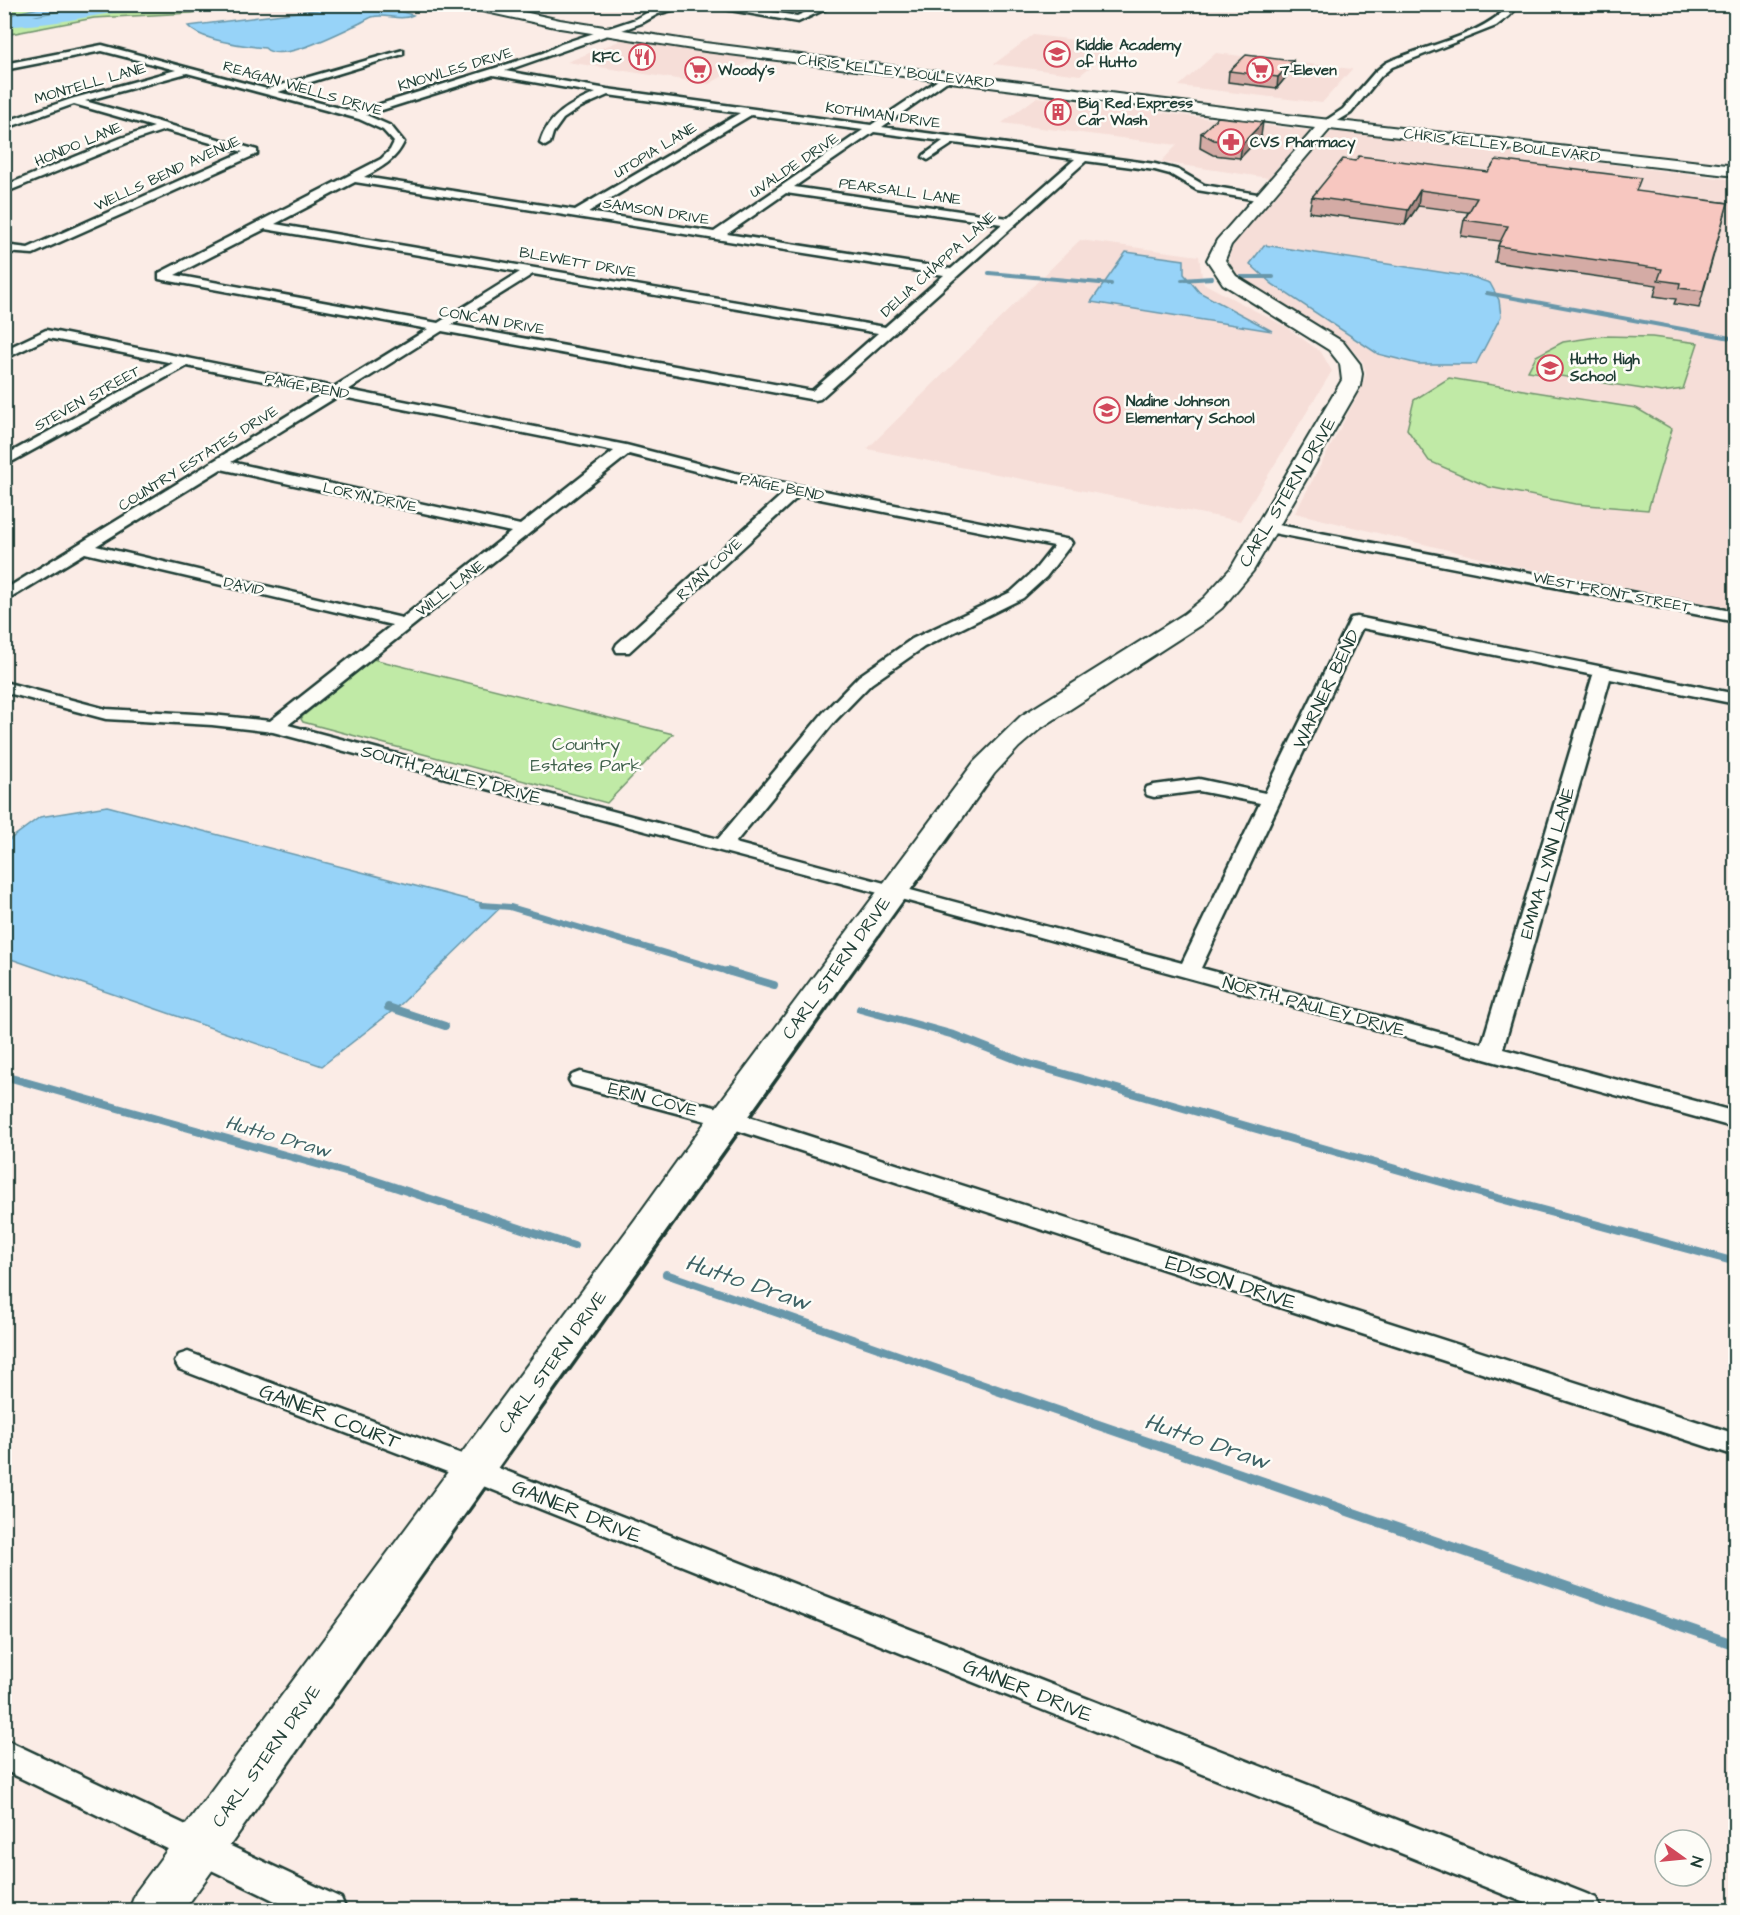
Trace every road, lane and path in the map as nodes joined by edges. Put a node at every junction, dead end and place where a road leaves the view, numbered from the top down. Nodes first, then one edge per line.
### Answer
1 (468, 4) edge
2 (514, 4) edge
3 (700, 4) edge
4 (832, 4) edge
5 (1516, 4) edge
6 (687, 5) edge
7 (1498, 8) dead end
8 (622, 30) junction
9 (400, 52) dead end
10 (1377, 61) dead end
11 (4, 68) edge
12 (185, 71) junction
13 (494, 72) junction
14 (947, 77) junction
15 (266, 92) junction
16 (607, 92) junction
17 (74, 101) junction
18 (1339, 101) dead end
19 (749, 112) junction
20 (356, 115) junction
21 (1327, 123) junction
22 (4, 126) edge
23 (164, 127) junction
24 (872, 129) junction
25 (952, 139) junction
26 (545, 143) dead end
27 (928, 157) dead end
28 (1084, 158) junction
29 (1676, 166) junction
30 (1736, 171) edge
31 (1736, 176) edge
32 (354, 179) junction
33 (784, 189) junction
34 (4, 190) edge
35 (1263, 198) junction
36 (577, 214) junction
37 (1011, 222) junction
38 (263, 225) junction
39 (716, 236) junction
40 (4, 248) edge
41 (530, 271) junction
42 (953, 273) junction
43 (163, 276) joint
44 (440, 327) junction
45 (887, 332) junction
46 (4, 355) edge
47 (185, 362) junction
48 (336, 391) junction
49 (815, 396) joint
50 (626, 449) junction
51 (4, 462) edge
52 (218, 464) junction
53 (796, 490) junction
54 (1271, 523) junction
55 (522, 530) junction
56 (84, 548) junction
57 (4, 597) edge
58 (1736, 617) edge
59 (404, 623) junction
60 (623, 648) dead end
61 (1603, 672) junction
62 (4, 687) edge
63 (1736, 699) edge
64 (274, 727) junction
65 (1154, 791) dead end
66 (1272, 801) junction
67 (722, 846) junction
68 (893, 891) junction
69 (1188, 972) junction
70 (1490, 1054) junction
71 (580, 1080) dead end
72 (726, 1118) junction
73 (1736, 1120) edge
74 (188, 1362) dead end
75 (1736, 1445) edge
76 (473, 1470) junction
77 (4, 1754) edge
78 (201, 1847) junction
79 (154, 1911) edge
80 (329, 1911) edge
81 (1584, 1911) edge

1 - 8 main road, CHRIS KELLEY BOULEVARD
2 - 8 main road, CHRIS KELLEY BOULEVARD
3 - 4 street
5 - 21 street, CARL STERN DRIVE
6 - 8 street, KNOWLES DRIVE
7 - 10 street
8 - 13 street, KNOWLES DRIVE
8 - 14 main road, CHRIS KELLEY BOULEVARD
8 - 21 main road, CHRIS KELLEY BOULEVARD
9 - 15 street
11 - 12 street, REAGAN WELLS DRIVE
12 - 15 street, REAGAN WELLS DRIVE
12 - 17 street, MONTELL LANE
13 - 16 street, KOTHMAN DRIVE
13 - 20 street, KNOWLES DRIVE
14 - 21 main road, CHRIS KELLEY BOULEVARD
14 - 24 street, UVALDE DRIVE
15 - 20 street, REAGAN WELLS DRIVE
16 - 19 street, KOTHMAN DRIVE
16 - 26 street
17 - 22 street, MONTELL LANE
17 - 23 street, WELLS BEND AVENUE
18 - 21 street, CARL STERN DRIVE
19 - 24 street, KOTHMAN DRIVE
19 - 36 street, UTOPIA LANE
20 - 32 street, REAGAN WELLS DRIVE
21 - 29 main road, CHRIS KELLEY BOULEVARD
21 - 35 main road, CARL STERN DRIVE
23 - 34 street, HONDO LANE
23 - 40 street, WELLS BEND AVENUE
24 - 25 street, KOTHMAN DRIVE
24 - 33 street, UVALDE DRIVE
25 - 27 street
25 - 28 street, KOTHMAN DRIVE
28 - 35 street, KOTHMAN DRIVE
28 - 37 street, DELIA CHAPPA LANE
29 - 30 main road, CHRIS KELLEY BOULEVARD
29 - 31 main road, CHRIS KELLEY BOULEVARD
32 - 36 street, SAMSON DRIVE
32 - 38 street, REAGAN WELLS DRIVE
33 - 37 street, PEARSALL LANE
33 - 39 street, UVALDE DRIVE
35 - 54 main road, CARL STERN DRIVE
36 - 39 street, SAMSON DRIVE
37 - 42 street, DELIA CHAPPA LANE
38 - 41 street, BLEWETT DRIVE
38 - 43 street, REAGAN WELLS DRIVE
39 - 42 street, SAMSON DRIVE
41 - 44 street, COUNTRY ESTATES DRIVE
41 - 45 street, BLEWETT DRIVE
42 - 45 street, DELIA CHAPPA LANE
43 - 44 street, CONCAN DRIVE
44 - 48 street, COUNTRY ESTATES DRIVE
44 - 49 street, CONCAN DRIVE
45 - 49 street, DELIA CHAPPA LANE
46 - 47 street, PAIGE BEND
47 - 48 street, PAIGE BEND
47 - 51 street, STEVEN STREET
48 - 50 street, PAIGE BEND
48 - 52 street, COUNTRY ESTATES DRIVE
50 - 53 street, PAIGE BEND
50 - 55 street, WILL LANE
52 - 55 street, LORYN DRIVE
52 - 56 street, COUNTRY ESTATES DRIVE
53 - 60 street, RYAN COVE
53 - 67 street, PAIGE BEND
54 - 58 street, WEST FRONT STREET
54 - 68 main road, CARL STERN DRIVE
55 - 59 street, WILL LANE
56 - 57 street, COUNTRY ESTATES DRIVE
56 - 59 street, DAVID
59 - 64 street, WILL LANE
61 - 63 street, WARNER BEND
61 - 66 street, WARNER BEND
61 - 70 street, EMMA LYNN LANE
62 - 64 street, SOUTH PAULEY DRIVE
64 - 67 street, SOUTH PAULEY DRIVE
65 - 66 street
66 - 69 street, WARNER BEND
67 - 68 street, SOUTH PAULEY DRIVE
68 - 69 street, NORTH PAULEY DRIVE
68 - 72 main road, CARL STERN DRIVE
69 - 70 street, NORTH PAULEY DRIVE
70 - 73 street, NORTH PAULEY DRIVE
71 - 72 street, ERIN COVE
72 - 75 street, EDISON DRIVE
72 - 76 main road, CARL STERN DRIVE
74 - 76 street, GAINER COURT
76 - 78 main road, CARL STERN DRIVE
76 - 81 street, GAINER DRIVE
77 - 78 street
78 - 79 main road, CARL STERN DRIVE
78 - 80 street

